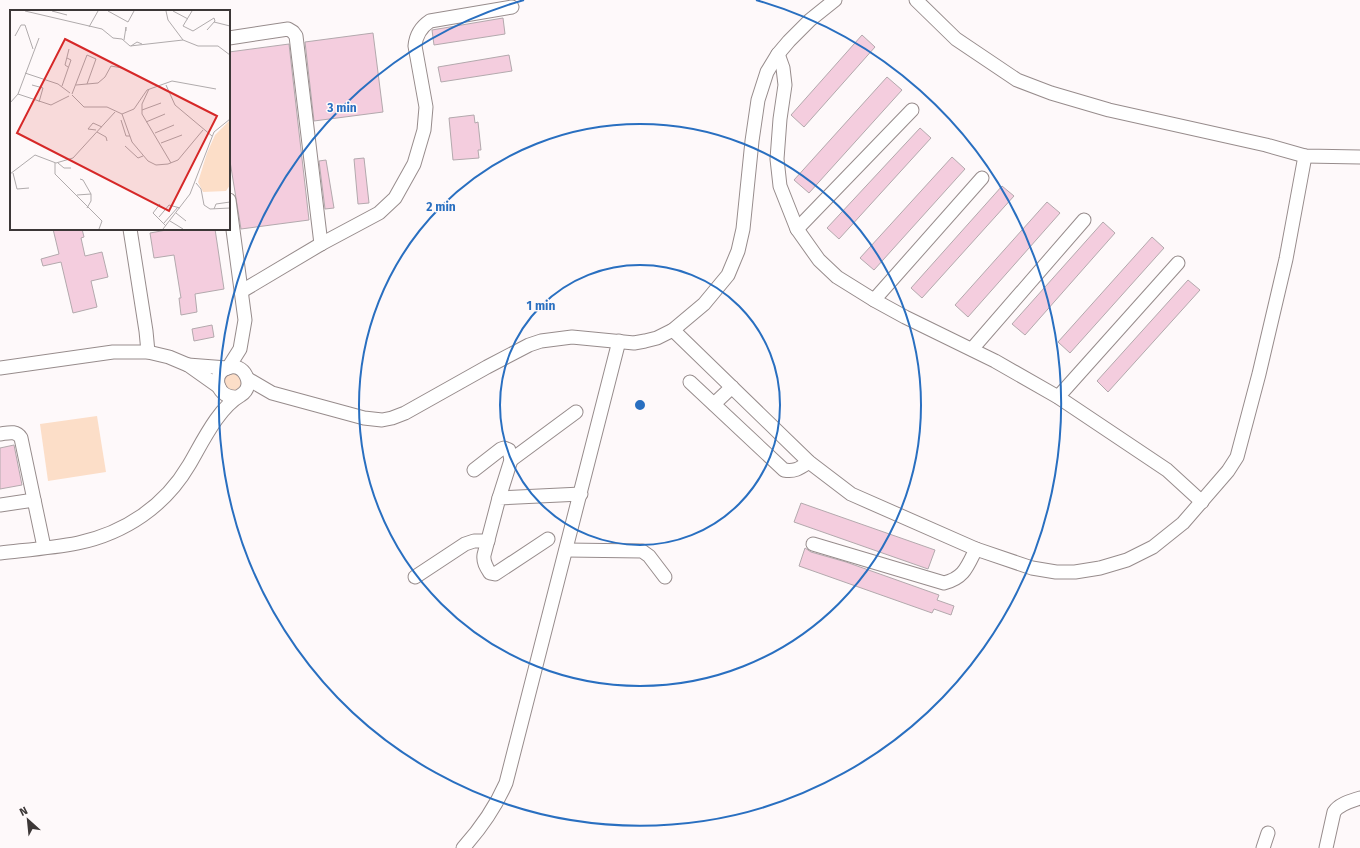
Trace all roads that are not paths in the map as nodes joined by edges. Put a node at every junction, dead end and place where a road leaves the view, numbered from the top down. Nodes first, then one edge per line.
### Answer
1 (835, 0) edge
2 (916, 0) edge
3 (512, 7) dead end
4 (230, 38) edge
5 (778, 54) junction
6 (912, 110) dead end
7 (1305, 156) junction
8 (1360, 157) edge
9 (982, 178) dead end
10 (230, 207) edge
11 (1084, 220) dead end
12 (797, 229) junction
13 (130, 230) edge
14 (321, 244) junction
15 (1178, 263) dead end
16 (242, 292) junction
17 (874, 300) junction
18 (673, 330) junction
19 (619, 341) junction
20 (240, 349) junction
21 (972, 350) junction
22 (148, 352) junction
23 (188, 365) junction
24 (0, 368) edge
25 (228, 368) junction
26 (247, 377) junction
27 (690, 382) dead end
28 (732, 387) junction
29 (219, 388) junction
30 (272, 393) junction
31 (239, 396) junction
32 (1058, 398) junction
33 (714, 404) junction
34 (576, 412) dead end
35 (215, 420) junction
36 (0, 434) edge
37 (511, 460) junction
38 (809, 462) junction
39 (474, 470) dead end
40 (581, 494) junction
41 (499, 498) junction
42 (34, 500) junction
43 (1202, 502) junction
44 (0, 505) edge
45 (548, 539) dead end
46 (488, 541) junction
47 (813, 544) dead end
48 (44, 547) junction
49 (976, 549) junction
50 (566, 550) junction
51 (0, 553) edge
52 (415, 577) dead end
53 (665, 577) dead end
54 (1360, 798) edge
55 (1268, 833) dead end
56 (463, 848) edge
57 (1263, 848) edge
58 (1326, 848) edge

1 - 5 street
2 - 7 street
3 - 14 street
4 - 14 street
5 - 12 street
5 - 18 street
6 - 12 street
7 - 8 street
7 - 43 street
9 - 17 street
10 - 16 street
11 - 21 street
12 - 17 street
13 - 22 street
14 - 16 street
15 - 32 street
16 - 20 street
17 - 21 street
18 - 19 street
18 - 28 street
19 - 30 street
19 - 40 street
20 - 25 street
20 - 26 street
21 - 32 street
22 - 23 street
22 - 24 street
23 - 25 street
23 - 29 street
25 - 26 street
25 - 29 street
26 - 30 street
26 - 31 street
27 - 33 street
28 - 33 street
28 - 38 street
29 - 31 street
29 - 35 street
30 - 31 street
31 - 35 street
32 - 43 street
33 - 38 street
34 - 37 street
35 - 48 street
36 - 42 street
37 - 39 street
37 - 41 street
38 - 49 street
40 - 41 street
40 - 50 street
41 - 46 street
42 - 44 street
42 - 48 street
43 - 49 street
45 - 46 street
46 - 52 street
47 - 49 street
48 - 51 street
50 - 53 street
50 - 56 street
54 - 58 street
55 - 57 street

